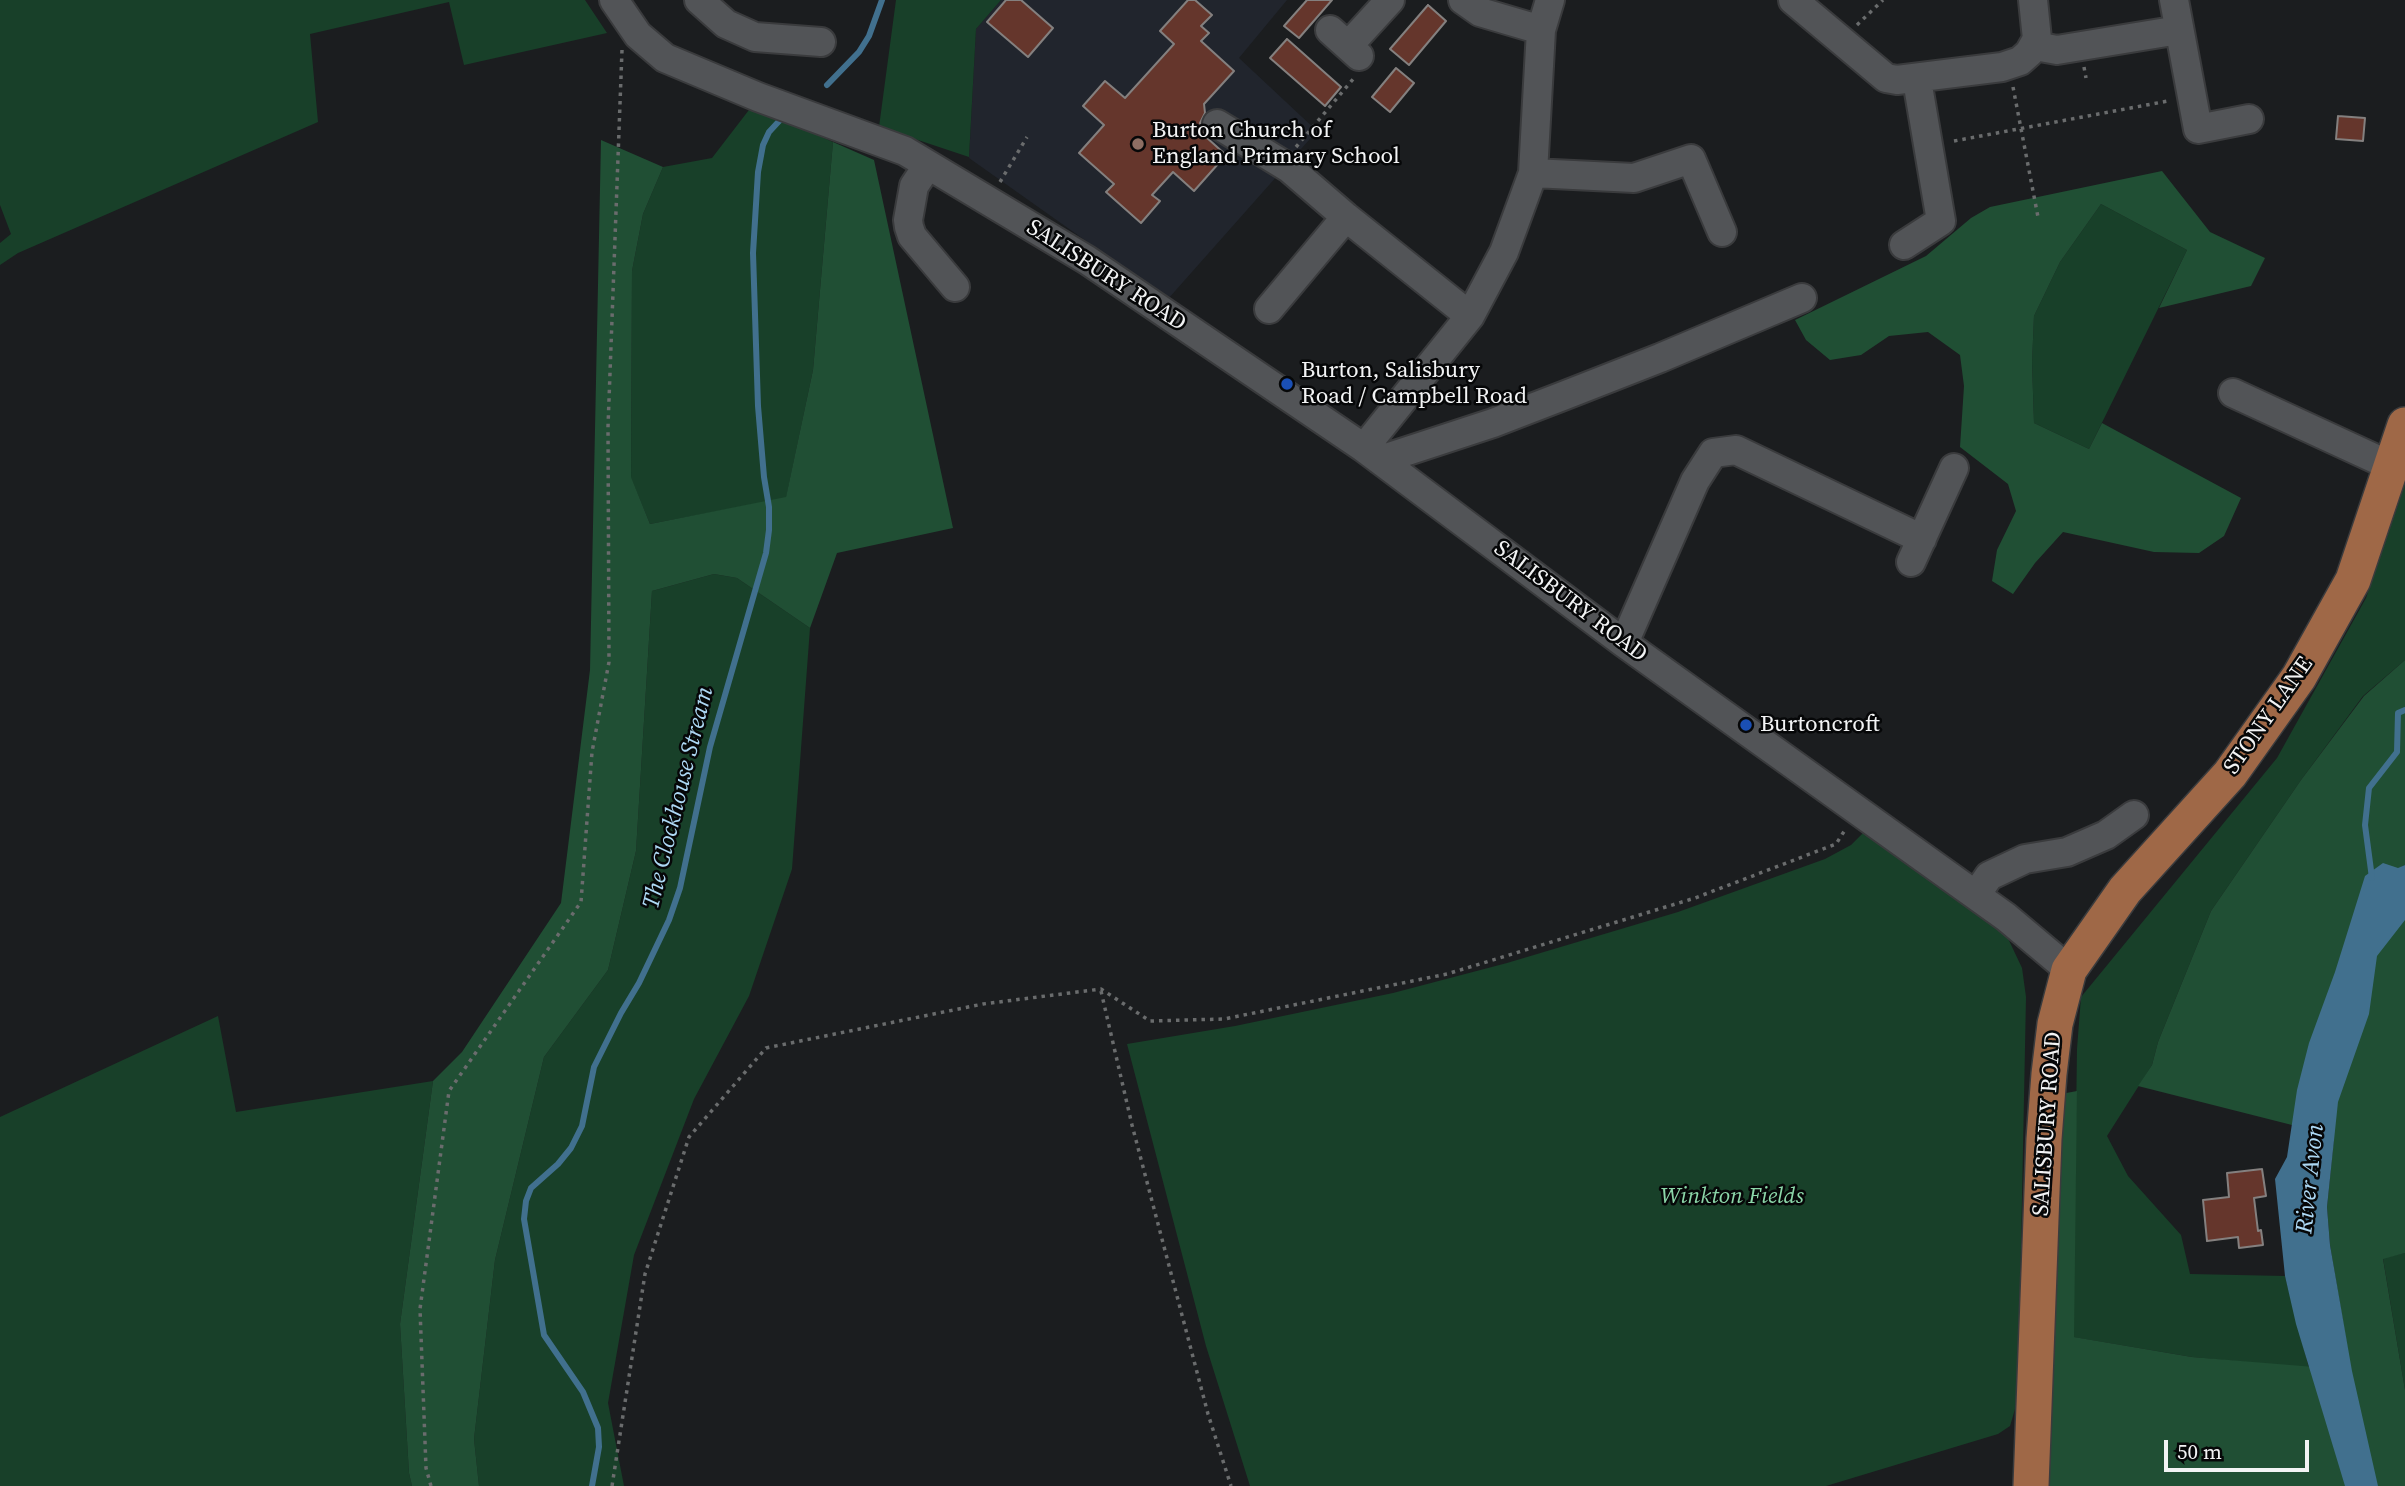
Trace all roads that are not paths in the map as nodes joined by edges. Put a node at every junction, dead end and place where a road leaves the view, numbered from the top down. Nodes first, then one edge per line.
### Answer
1 (699, 0) edge
2 (1390, 0) edge
3 (1462, 0) edge
4 (1550, 0) edge
5 (1793, 0) edge
6 (2033, 0) edge
7 (2174, 0) edge
8 (619, 7) edge
9 (1541, 30) junction
10 (2179, 30) junction
11 (821, 42) dead end
12 (1346, 44) road end
13 (2035, 46) junction
14 (1917, 80) junction
15 (2249, 119) dead end
16 (1217, 124) dead end
17 (928, 165) junction
18 (1533, 173) junction
19 (1346, 217) junction
20 (1722, 232) dead end
21 (1904, 245) dead end
22 (955, 287) dead end
23 (1802, 298) dead end
24 (1269, 309) dead end
25 (1470, 316) junction
26 (2233, 393) dead end
27 (2405, 425) edge
28 (1372, 454) junction
29 (2391, 466) junction
30 (1954, 468) dead end
31 (1624, 643) junction
32 (2134, 815) dead end
33 (1976, 895) junction
34 (2069, 970) junction
35 (2031, 1486) edge

1 - 11 street
2 - 12 street
3 - 9 street
4 - 9 street
5 - 14 street
6 - 13 street
7 - 10 street
8 - 17 street, SALISBURY ROAD
9 - 18 street
10 - 13 street
10 - 15 street
13 - 14 street
14 - 21 street
16 - 19 street
17 - 22 street
17 - 28 street, SALISBURY ROAD
18 - 20 street
18 - 25 street
19 - 24 street
19 - 25 street
23 - 28 street
25 - 28 street
26 - 29 street
27 - 29 main road, STONY LANE
28 - 31 street, SALISBURY ROAD
29 - 34 main road, STONY LANE
30 - 31 street
31 - 33 street, SALISBURY ROAD
32 - 33 street
33 - 34 street, SALISBURY ROAD
34 - 35 main road, SALISBURY ROAD

